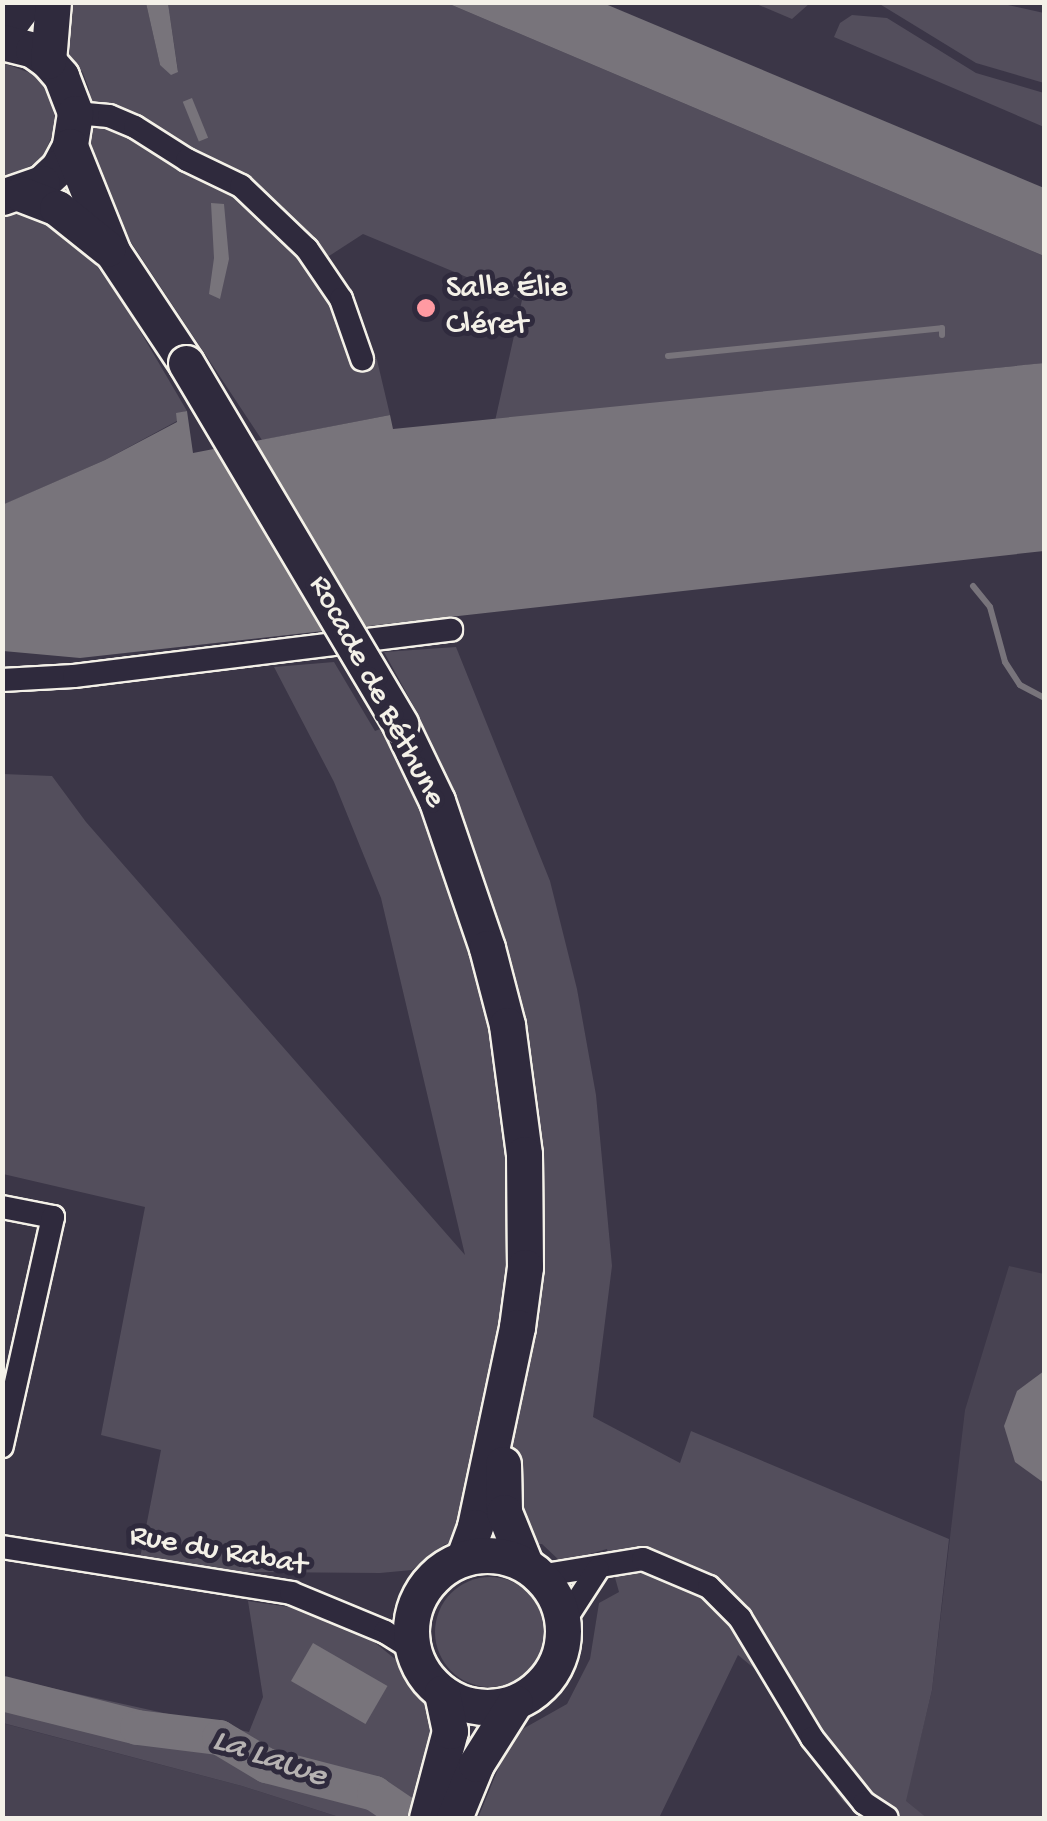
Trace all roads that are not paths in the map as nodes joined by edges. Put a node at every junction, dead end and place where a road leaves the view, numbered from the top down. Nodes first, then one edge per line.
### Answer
1 (26, 2) edge
2 (54, 2) edge
3 (2, 34) edge
4 (2, 42) edge
5 (48, 60) junction
6 (72, 130) junction
7 (12, 195) edge
8 (113, 253) junction
9 (362, 359) dead end
10 (451, 630) dead end
11 (2, 680) edge
12 (2, 1206) edge
13 (500, 1414) junction
14 (2, 1446) edge
15 (2, 1547) edge
16 (464, 1557) junction
17 (598, 1569) junction
18 (532, 1570) junction
19 (563, 1623) junction
20 (412, 1648) junction
21 (442, 1693) junction
22 (515, 1702) junction
23 (437, 1816) edge
24 (887, 1818) edge

1 - 3 main road
2 - 5 main road
4 - 5 main road
5 - 6 main road, Rocade de Béthune
6 - 7 main road
6 - 8 main road, Rocade de Béthune
6 - 9 street
7 - 8 main road, Rocade de Béthune
8 - 13 main road, Rocade de Béthune, bridge
10 - 11 street
12 - 14 street
13 - 16 main road, Rocade de Béthune
13 - 18 main road, Rocade de Béthune
15 - 20 street, Rue du Rabat
16 - 18 main road
16 - 20 main road
17 - 18 street
17 - 19 street
17 - 24 street
18 - 19 main road
19 - 22 main road
20 - 21 main road
21 - 22 main road
21 - 23 main road
22 - 23 main road

